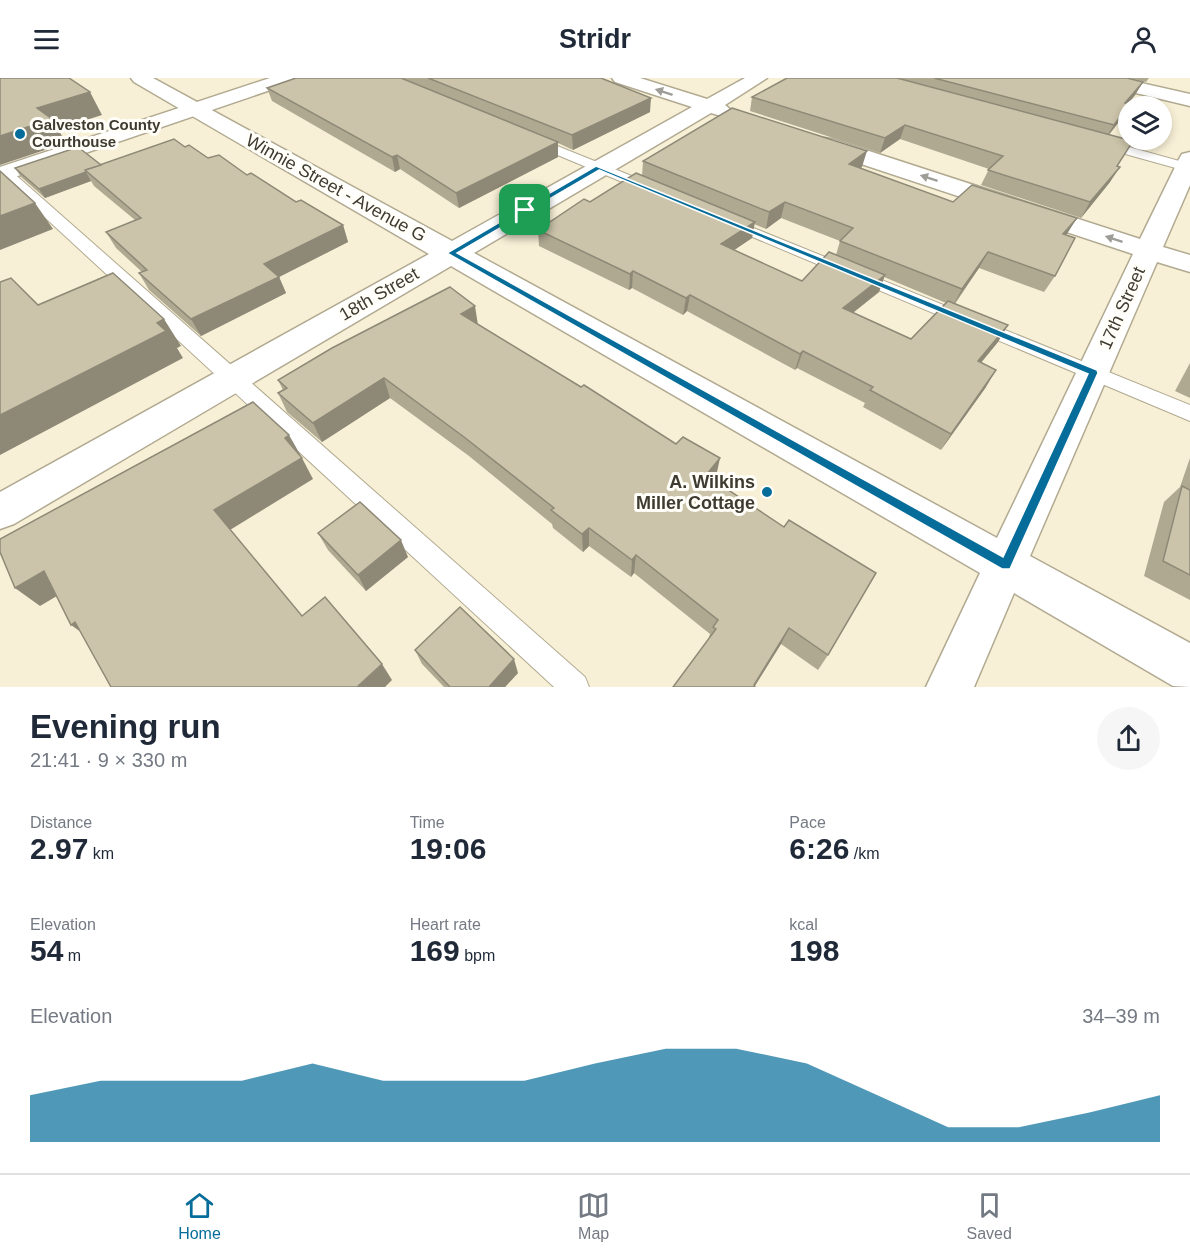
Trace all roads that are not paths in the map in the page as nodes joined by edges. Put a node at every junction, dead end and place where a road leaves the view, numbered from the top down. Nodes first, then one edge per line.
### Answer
1 (140, 78) edge
2 (288, 78) edge
3 (621, 78) edge
4 (758, 78) edge
5 (1096, 78) edge
6 (1190, 100) edge
7 (709, 107) junction
8 (197, 110) junction
9 (743, 118) edge
10 (523, 136) edge
11 (799, 136) edge
12 (1096, 142) edge
13 (1189, 165) edge
14 (599, 168) junction
15 (2, 174) edge
16 (665, 195) edge
17 (720, 218) edge
18 (1149, 250) junction
19 (451, 253) junction
20 (1190, 264) edge
21 (1093, 373) junction
22 (232, 378) junction
23 (1190, 412) edge
24 (0, 512) edge
25 (1006, 565) junction
26 (1190, 669) edge
27 (575, 687) edge
28 (950, 687) edge

1 - 8 street, Winnie Street - Avenue G
2 - 8 street
7 -> 3 street
4 - 7 street, 18th Street
5 - 6 street
7 - 9 street
7 - 14 street, 18th Street
8 - 15 street
8 - 19 street, Winnie Street - Avenue G
10 - 14 lane
18 -> 11 street
12 - 13 lane
13 - 18 street, 17th Street
14 - 16 lane
14 - 19 street, 18th Street
15 - 22 lane
17 - 21 lane
18 - 20 street
18 - 21 street, 17th Street
19 - 22 street, 18th Street
19 - 25 street, Winnie Street - Avenue G
21 - 23 lane
21 - 25 street, 17th Street
22 - 24 street, 18th Street
22 - 27 lane
25 - 26 street, Winnie Street - Avenue G
25 - 28 street, 17th Street

